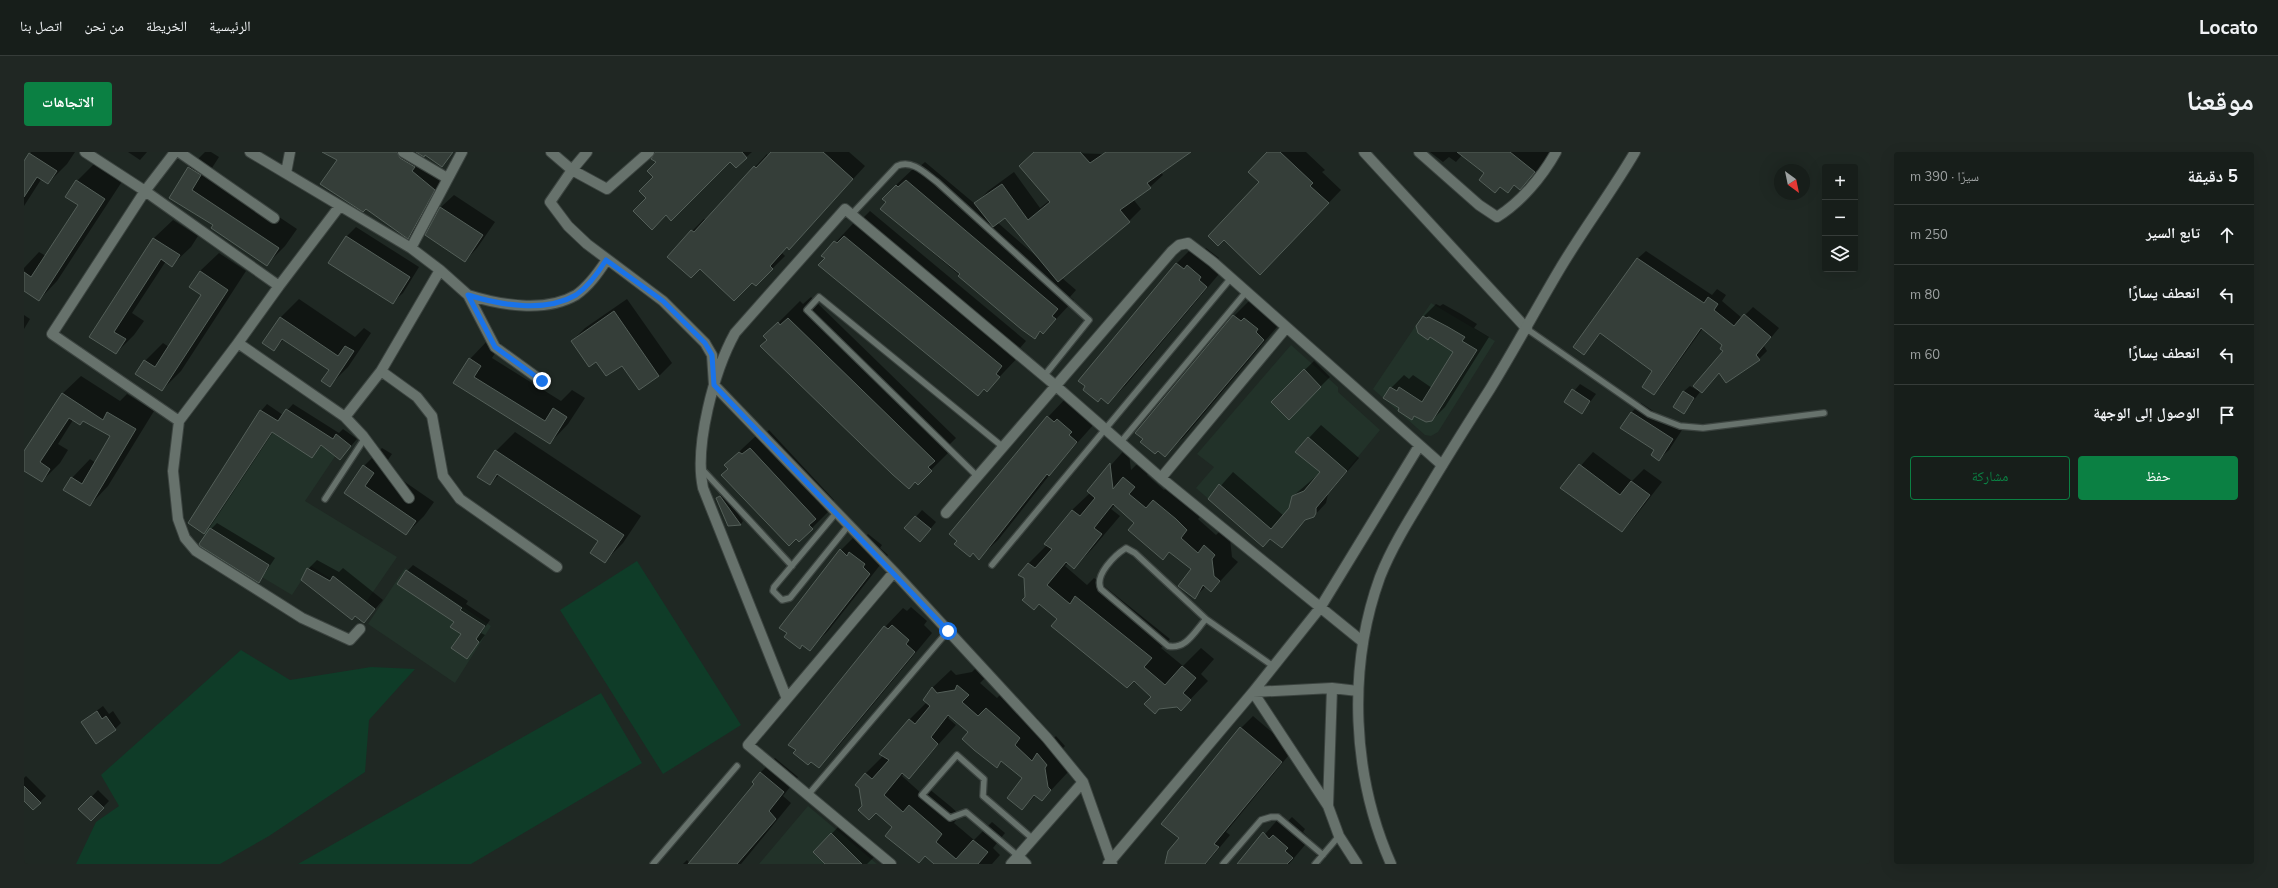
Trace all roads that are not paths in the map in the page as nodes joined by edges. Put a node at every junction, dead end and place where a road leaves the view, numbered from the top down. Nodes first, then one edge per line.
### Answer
1 (85, 152) edge
2 (174, 152) edge
3 (179, 152) edge
4 (250, 152) edge
5 (290, 152) edge
6 (403, 152) edge
7 (462, 152) edge
8 (551, 152) edge
9 (587, 152) edge
10 (649, 152) edge
11 (1364, 152) edge
12 (1419, 152) edge
13 (1556, 152) edge
14 (1635, 152) edge
15 (572, 170) junction
16 (286, 173) junction
17 (447, 178) junction
18 (145, 191) junction
19 (339, 207) junction
20 (852, 214) junction
21 (274, 218) dead end
22 (411, 248) junction
23 (606, 260) junction
24 (440, 270) junction
25 (1231, 278) junction
26 (279, 286) junction
27 (1246, 292) junction
28 (468, 295) junction
29 (1286, 328) junction
30 (1527, 329) junction
31 (238, 343) junction
32 (381, 371) junction
33 (1044, 376) junction
34 (542, 381) dead end
35 (714, 385) junction
36 (1056, 386) junction
37 (1824, 413) dead end
38 (345, 417) junction
39 (179, 421) junction
40 (1105, 429) junction
41 (365, 438) junction
42 (1120, 443) junction
43 (1419, 446) junction
44 (1003, 447) junction
45 (1442, 465) junction
46 (700, 466) junction
47 (978, 477) junction
48 (1161, 478) junction
49 (409, 498) dead end
50 (325, 499) dead end
51 (836, 513) junction
52 (946, 513) dead end
53 (848, 526) junction
54 (992, 565) dead end
55 (792, 566) junction
56 (557, 567) dead end
57 (894, 572) junction
58 (1320, 608) junction
59 (1206, 619) junction
60 (360, 629) dead end
61 (948, 631) junction
62 (1363, 642) junction
63 (1273, 666) junction
64 (1332, 688) junction
65 (1358, 690) junction
66 (1253, 692) junction
67 (787, 700) junction
68 (737, 766) dead end
69 (1083, 782) junction
70 (808, 795) junction
71 (1328, 806) junction
72 (1339, 836) junction
73 (1033, 839) junction
74 (1323, 855) junction
75 (1018, 856) junction
76 (1110, 863) edge
77 (653, 864) edge
78 (891, 864) edge
79 (1011, 864) edge
80 (1026, 864) edge
81 (1223, 864) edge
82 (1315, 864) edge
83 (1357, 864) edge
84 (1391, 864) edge

1 - 18 street
2 - 18 street
3 - 21 street
4 - 16 street
5 - 16 street
6 - 17 street
7 - 17 street
8 - 15 street
9 - 15 street
10 - 15 street
11 - 30 street
12 - 13 street
14 - 30 street
15 - 23 street
16 - 19 street
17 - 22 street
18 - 26 street
18 - 39 street
19 - 22 street
19 - 26 street
20 - 33 street
20 - 33 lane
20 - 35 street
22 - 24 street
23 - 28 street
23 - 35 street
24 - 28 street
24 - 32 street
25 - 27 street
25 - 36 street
25 - 40 lane
26 - 31 street
27 - 29 street
27 - 42 lane
28 - 34 street
29 - 43 street
29 - 48 street
30 - 37 lane
30 - 45 street
31 - 38 street
31 - 39 street
32 - 38 street
32 - 56 street
33 - 36 street
35 - 46 street
35 - 51 street
36 - 40 street
36 - 44 street
38 - 41 street
39 - 60 street
40 - 42 street
40 - 54 lane
41 - 49 street
41 - 50 lane
42 - 48 street
43 - 45 street
43 - 58 street
44 - 47 street
44 - 47 lane
45 - 62 street
46 - 55 lane
46 - 67 street
47 - 52 street
48 - 58 street
51 - 53 street
51 - 55 lane
53 - 55 lane
53 - 57 street
57 - 61 street
57 - 67 street
58 - 62 street
58 - 63 street
59 - 59 lane
59 - 63 lane
61 - 69 street
61 - 70 lane
62 - 65 street
63 - 66 street
64 - 65 street
64 - 66 street
64 - 71 street
65 - 84 street
66 - 71 street
66 - 76 street
67 - 70 street
68 - 77 lane
69 - 73 street
69 - 76 street
70 - 78 street
71 - 72 street
72 - 74 lane
72 - 83 street
73 - 75 street
73 - 75 lane
74 - 81 lane
74 - 82 lane
75 - 79 street
75 - 80 street

